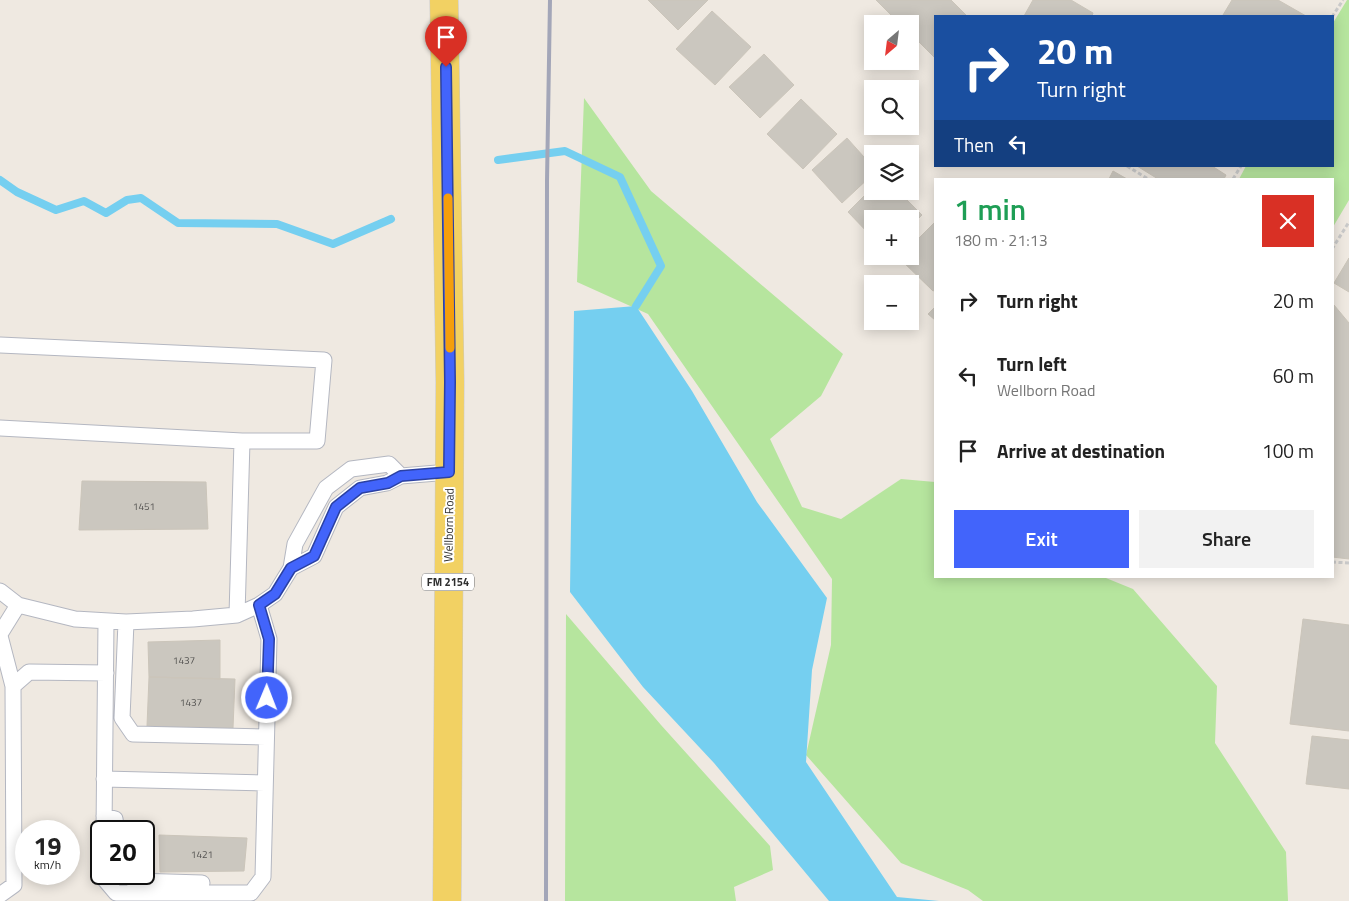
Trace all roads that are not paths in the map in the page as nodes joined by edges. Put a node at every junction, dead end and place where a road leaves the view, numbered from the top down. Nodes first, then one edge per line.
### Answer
1 (444, 0) edge
2 (0, 345) edge
3 (0, 428) edge
4 (242, 441) junction
5 (449, 472) junction
6 (401, 476) junction
7 (291, 568) junction
8 (0, 591) edge
9 (18, 605) junction
10 (259, 605) junction
11 (237, 615) junction
12 (106, 621) junction
13 (126, 622) junction
14 (0, 635) edge
15 (106, 672) junction
16 (13, 686) junction
17 (266, 737) junction
18 (104, 779) junction
19 (264, 783) junction
20 (104, 816) junction
21 (104, 820) edge
22 (115, 820) edge
23 (155, 882) edge
24 (109, 885) edge
25 (258, 885) junction
26 (0, 895) edge
27 (447, 901) edge

1 - 5 main road, Wellborn Road / FM 2154
2 - 4 lane
3 - 4 lane
4 - 11 lane
5 - 6 lane
5 - 27 main road, Wellborn Road / FM 2154
6 - 7 lane
6 - 7 lane
7 - 10 lane
8 - 9 lane
9 - 12 lane
9 - 14 lane
10 - 11 lane
10 - 17 lane
11 - 13 lane
12 - 13 lane
12 - 15 lane
13 - 17 lane
14 - 16 lane
15 - 16 lane
15 - 18 lane
16 - 26 lane
17 - 19 lane
18 - 19 lane
18 - 20 lane
19 - 25 lane
20 - 21 lane
20 - 22 lane
23 - 25 lane
24 - 25 lane

